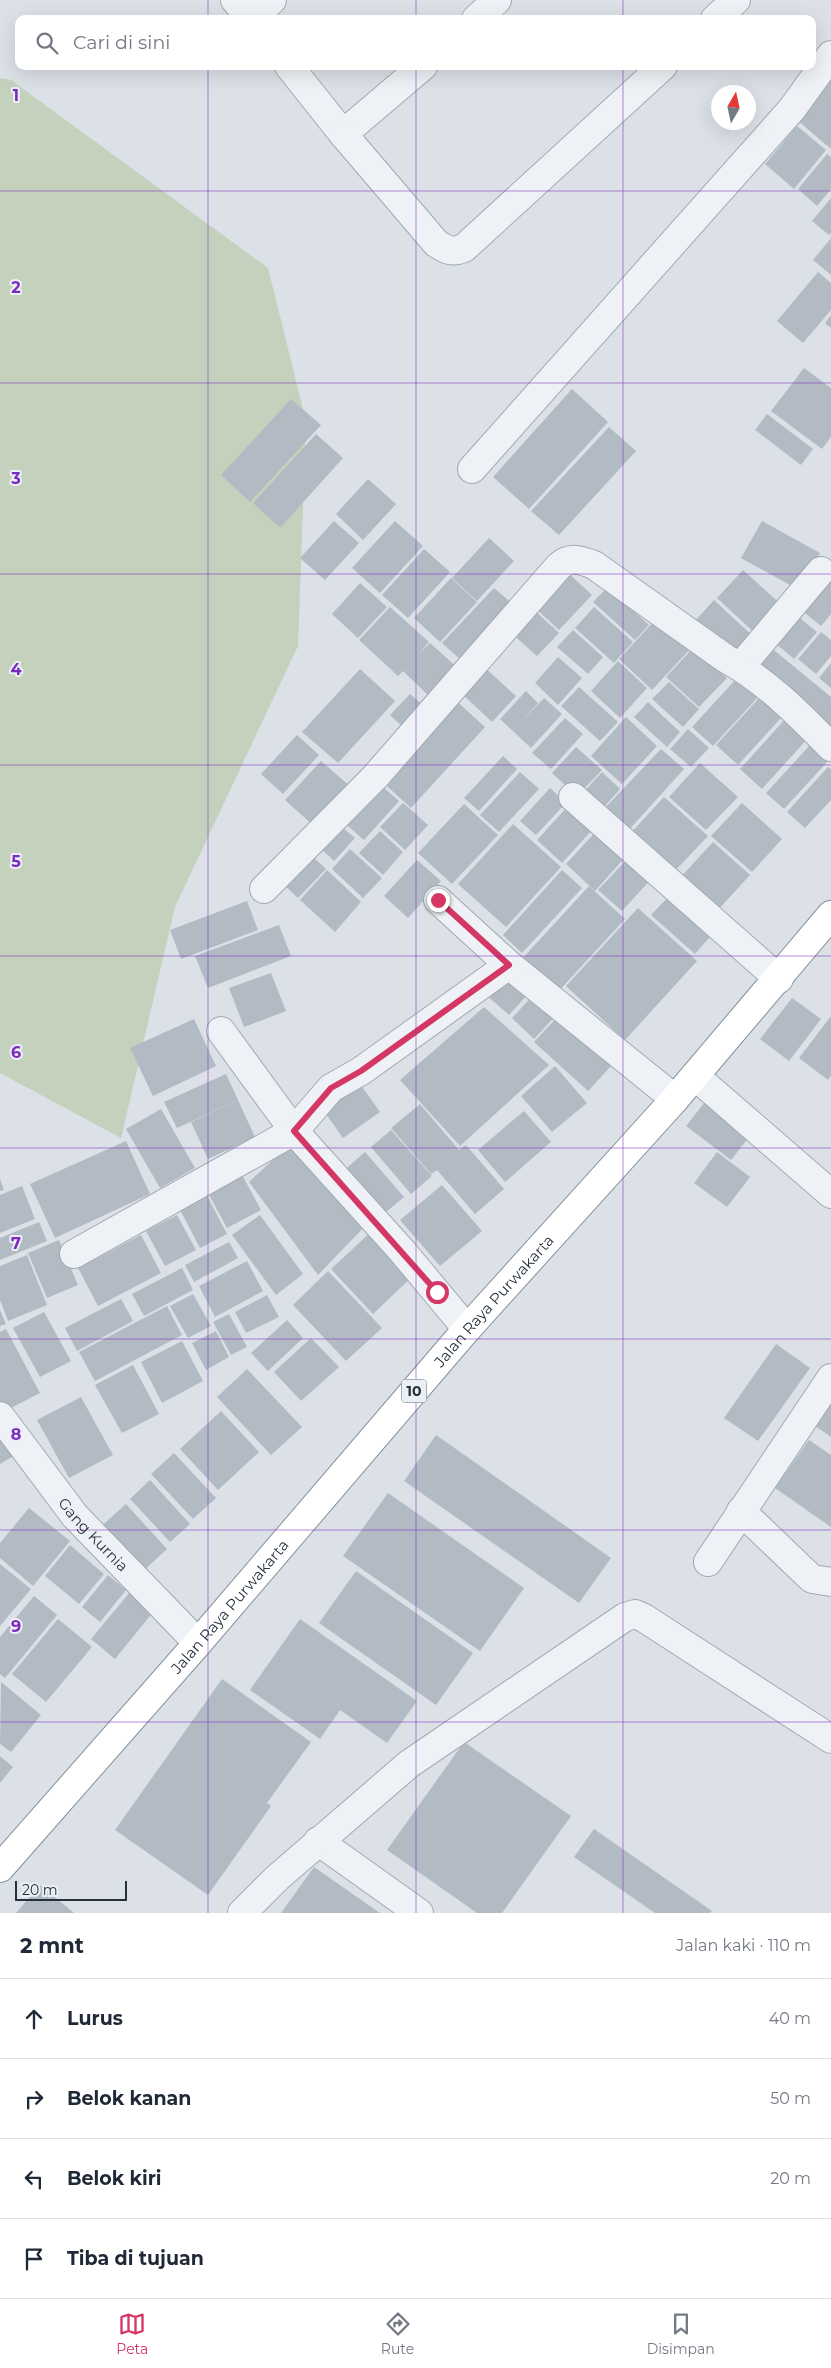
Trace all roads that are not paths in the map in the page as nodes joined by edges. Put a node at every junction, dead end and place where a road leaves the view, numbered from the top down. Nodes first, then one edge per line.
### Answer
1 (235, 0) edge
2 (272, 0) edge
3 (497, 0) edge
4 (736, 0) edge
5 (248, 15) edge
6 (256, 15) edge
7 (480, 15) edge
8 (719, 15) edge
9 (831, 55) edge
10 (292, 70) edge
11 (418, 70) edge
12 (659, 70) edge
13 (343, 134) junction
14 (472, 469) dead end
15 (821, 571) dead end
16 (741, 666) junction
17 (831, 747) edge
18 (573, 797) dead end
19 (264, 889) dead end
20 (438, 900) dead end
21 (831, 915) edge
22 (509, 965) junction
23 (779, 978) junction
24 (221, 1030) dead end
25 (695, 1076) junction
26 (675, 1099) junction
27 (294, 1131) junction
28 (831, 1194) edge
29 (74, 1254) dead end
30 (467, 1329) junction
31 (831, 1378) edge
32 (0, 1416) edge
33 (742, 1511) junction
34 (708, 1562) dead end
35 (831, 1582) edge
36 (198, 1644) junction
37 (831, 1739) edge
38 (318, 1841) junction
39 (0, 1868) edge
40 (242, 1913) edge
41 (419, 1913) edge

1 - 5 street
2 - 6 street
3 - 7 street
4 - 8 street
9 - 14 street
10 - 13 street
11 - 13 street
12 - 13 street
15 - 16 street
16 - 17 street
16 - 19 street
18 - 23 street
20 - 22 street
21 - 23 highway, Jalan Raya Purwakarta / 10
22 - 26 street
22 - 27 street
23 - 25 highway, Jalan Raya Purwakarta / 10
24 - 27 street
25 - 26 highway, Jalan Raya Purwakarta / 10
25 - 28 street
26 - 30 highway, Jalan Raya Purwakarta / 10
27 - 29 street
27 - 30 street
30 - 36 highway, Jalan Raya Purwakarta / 10
31 - 33 street
32 - 36 street, Gang Kurnia
33 - 34 street
33 - 35 street
36 - 39 highway, Jalan Raya Purwakarta / 10
37 - 38 street
38 - 40 street
38 - 41 street

